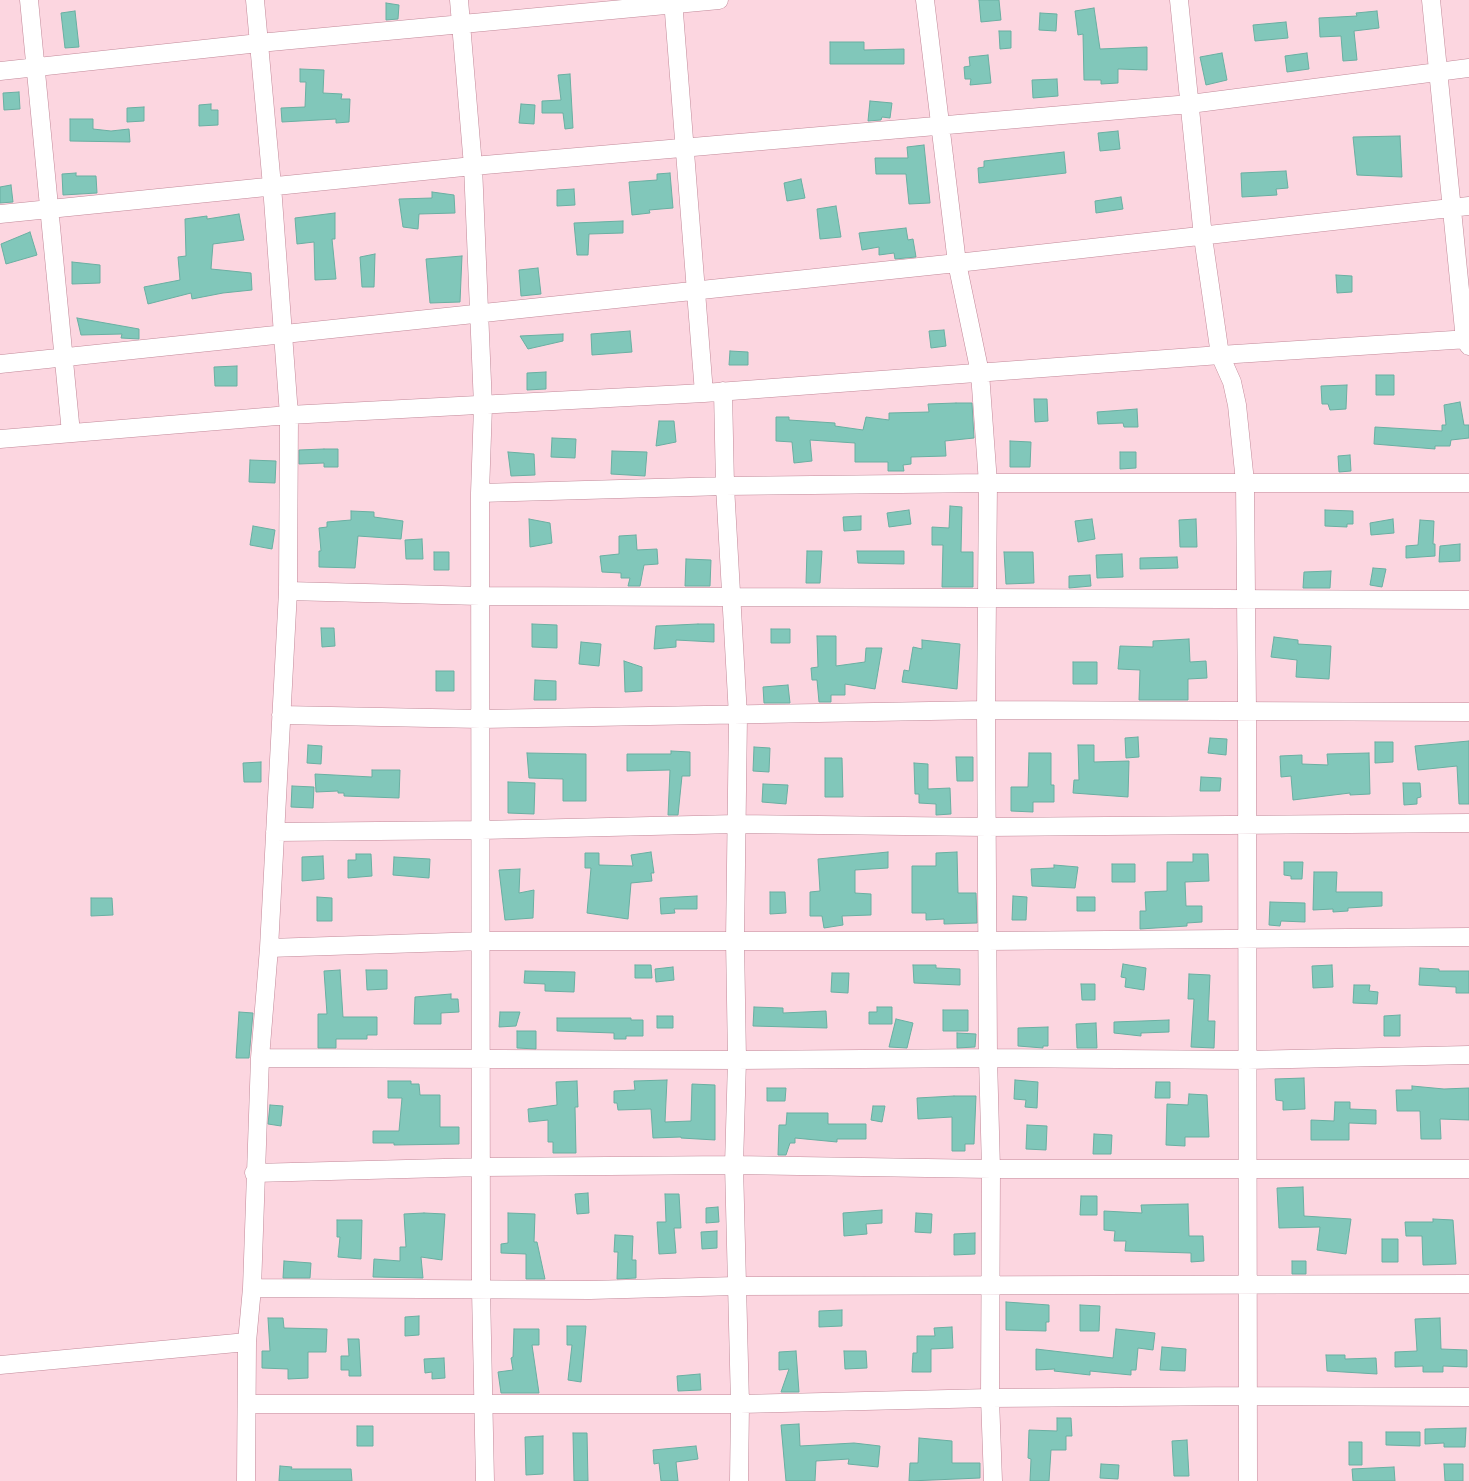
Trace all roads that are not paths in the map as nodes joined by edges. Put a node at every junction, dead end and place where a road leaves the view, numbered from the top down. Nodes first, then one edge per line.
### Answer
1 (29, 0) edge
2 (255, 0) edge
3 (459, 0) edge
4 (719, 0) edge
5 (925, 0) edge
6 (1178, 0) edge
7 (1431, 0) edge
8 (674, 2) edge
9 (461, 26) junction
10 (259, 43) junction
11 (37, 67) junction
12 (1469, 68) edge
13 (0, 71) edge
14 (1438, 72) junction
15 (1190, 104) junction
16 (940, 125) junction
17 (686, 147) junction
18 (473, 166) junction
19 (272, 186) junction
20 (1461, 207) edge
21 (50, 208) junction
22 (0, 214) edge
23 (1203, 237) junction
24 (957, 263) junction
25 (695, 291) junction
26 (478, 314) junction
27 (284, 334) junction
28 (1468, 342) edge
29 (1220, 355) junction
30 (62, 357) junction
31 (0, 364) edge
32 (980, 374) junction
33 (723, 391) junction
34 (704, 393) junction
35 (483, 406) junction
36 (289, 415) junction
37 (71, 433) junction
38 (0, 439) edge
39 (1244, 482) junction
40 (988, 483) junction
41 (1469, 483) edge
42 (725, 486) junction
43 (480, 493) junction
44 (288, 591) junction
45 (480, 596) junction
46 (731, 596) junction
47 (987, 598) junction
48 (1245, 598) junction
49 (1469, 600) edge
50 (986, 710) junction
51 (1247, 710) junction
52 (1469, 712) edge
53 (282, 715) junction
54 (738, 716) junction
55 (481, 718) junction
56 (1469, 823) edge
57 (736, 824) junction
58 (1246, 826) junction
59 (987, 828) junction
60 (481, 830) junction
61 (275, 832) junction
62 (1246, 937) junction
63 (1469, 937) edge
64 (735, 940) junction
65 (987, 941) junction
66 (482, 942) junction
67 (269, 948) junction
68 (1469, 1055) edge
69 (260, 1058) junction
70 (482, 1058) junction
71 (988, 1058) junction
72 (737, 1060) junction
73 (1247, 1060) junction
74 (734, 1166) junction
75 (482, 1167) junction
76 (990, 1169) junction
77 (1469, 1169) edge
78 (1247, 1171) junction
79 (254, 1173) junction
80 (1469, 1284) edge
81 (736, 1286) junction
82 (1248, 1286) junction
83 (991, 1287) junction
84 (252, 1288) junction
85 (481, 1290) junction
86 (247, 1342) junction
87 (0, 1365) edge
88 (1247, 1396) junction
89 (1469, 1397) edge
90 (990, 1398) junction
91 (483, 1403) junction
92 (247, 1404) junction
93 (740, 1404) junction
94 (246, 1481) edge
95 (484, 1481) edge
96 (739, 1481) edge
97 (993, 1481) edge
98 (1248, 1481) edge

1 - 11 street
2 - 10 street
3 - 9 street
4 - 8 street
5 - 16 street
6 - 15 street
7 - 14 street
8 - 9 street
8 - 17 street
9 - 10 street
9 - 18 street
10 - 11 street
10 - 19 street
11 - 13 street
11 - 21 street
12 - 14 street
14 - 15 street
14 - 20 street
15 - 16 street
15 - 23 street
16 - 17 street
16 - 24 street
17 - 18 street
17 - 25 street
18 - 19 street
18 - 26 street
19 - 21 street
19 - 27 street
20 - 23 street
20 - 28 street
21 - 22 street
21 - 30 street
23 - 24 street
23 - 29 street
24 - 25 street
24 - 32 street
25 - 26 street
25 - 34 street
26 - 27 street
26 - 35 street
27 - 30 street
27 - 36 street
28 - 29 street
29 - 32 street
29 - 39 street
30 - 31 street
30 - 37 street
32 - 33 street
32 - 40 street
33 - 34 street
33 - 42 street
34 - 35 street
35 - 36 street
35 - 43 street
36 - 37 street
36 - 44 street
37 - 38 street
39 - 40 street
39 - 41 street
39 - 48 street
40 - 42 street
40 - 47 street
42 - 43 street
42 - 46 street
43 - 45 street
44 - 45 street
44 - 53 street
45 - 46 street
45 - 55 street
46 - 47 street
46 - 54 street
47 - 48 street
47 - 50 street
48 - 49 street
48 - 51 street
50 - 51 street
50 - 54 street
50 - 59 street
51 - 52 street
51 - 58 street
53 - 55 street
53 - 61 street
54 - 55 street
54 - 57 street
55 - 60 street
56 - 58 street
57 - 59 street
57 - 60 street
57 - 64 street
58 - 59 street
58 - 62 street
59 - 65 street
60 - 61 street
60 - 66 street
61 - 67 street
62 - 63 street
62 - 65 street
62 - 73 street
64 - 65 street
64 - 66 street
64 - 72 street
65 - 71 street
66 - 67 street
66 - 70 street
67 - 69 street
68 - 73 street
69 - 70 street
69 - 79 street
70 - 72 street
70 - 75 street
71 - 72 street
71 - 73 street
71 - 76 street
72 - 74 street
73 - 78 street
74 - 75 street
74 - 76 street
74 - 81 street
75 - 79 street
75 - 85 street
76 - 78 street
76 - 83 street
77 - 78 street
78 - 82 street
79 - 84 street
80 - 82 street
81 - 83 street
81 - 85 street
81 - 93 street
82 - 83 street
82 - 88 street
83 - 90 street
84 - 85 street
84 - 86 street
85 - 91 street
86 - 87 street
86 - 92 street
88 - 89 street
88 - 90 street
88 - 98 street
90 - 93 street
90 - 97 street
91 - 92 street
91 - 93 street
91 - 95 street
92 - 94 street
93 - 96 street

